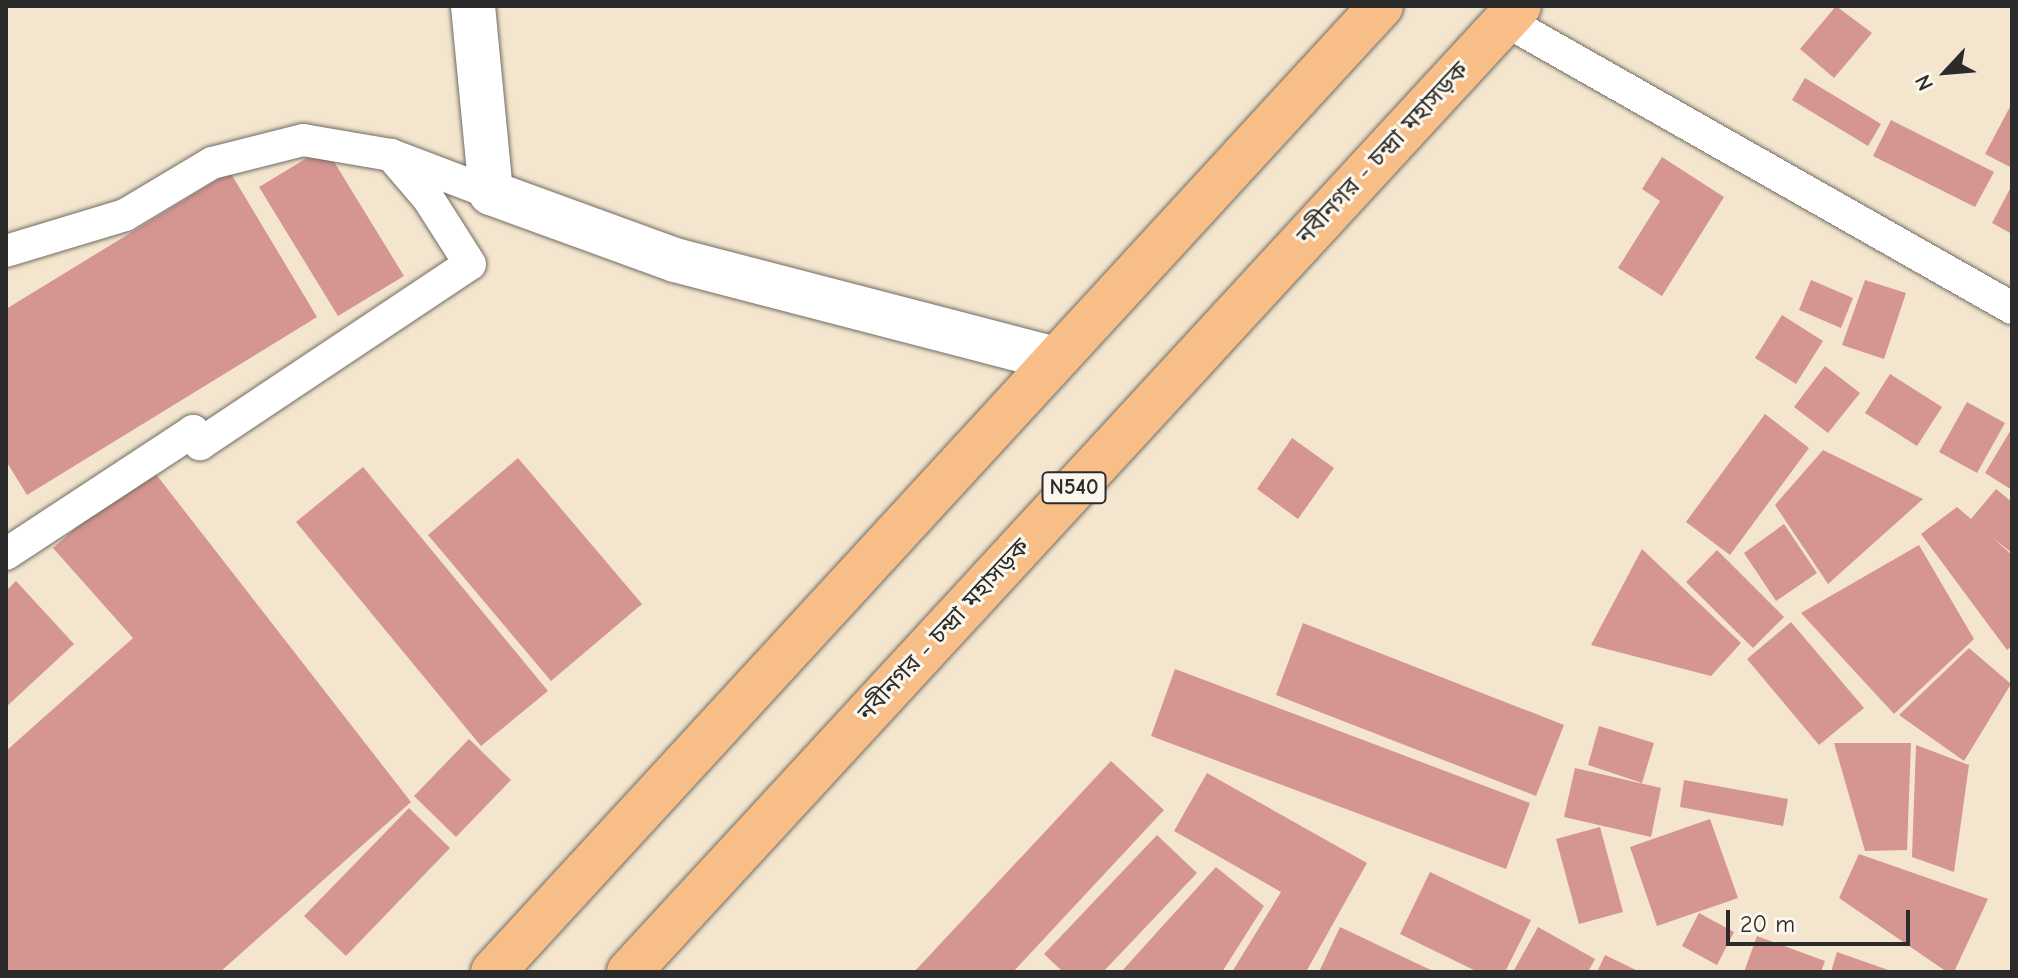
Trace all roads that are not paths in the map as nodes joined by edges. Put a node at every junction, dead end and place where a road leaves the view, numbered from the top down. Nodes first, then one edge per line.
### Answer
1 (473, 6) edge
2 (1381, 6) edge
3 (1513, 13) edge
4 (391, 155) junction
5 (491, 193) junction
6 (6, 251) edge
7 (2012, 308) edge
8 (1054, 359) junction
9 (6, 554) edge
10 (493, 972) edge
11 (629, 972) edge

1 - 5 street
2 - 8 highway
3 - 7 lane
3 - 11 highway, নবীনগর - চন্দ্রা মহাসড়ক / N540
4 - 5 lane
4 - 6 lane
4 - 9 lane
5 - 8 street
8 - 10 highway

